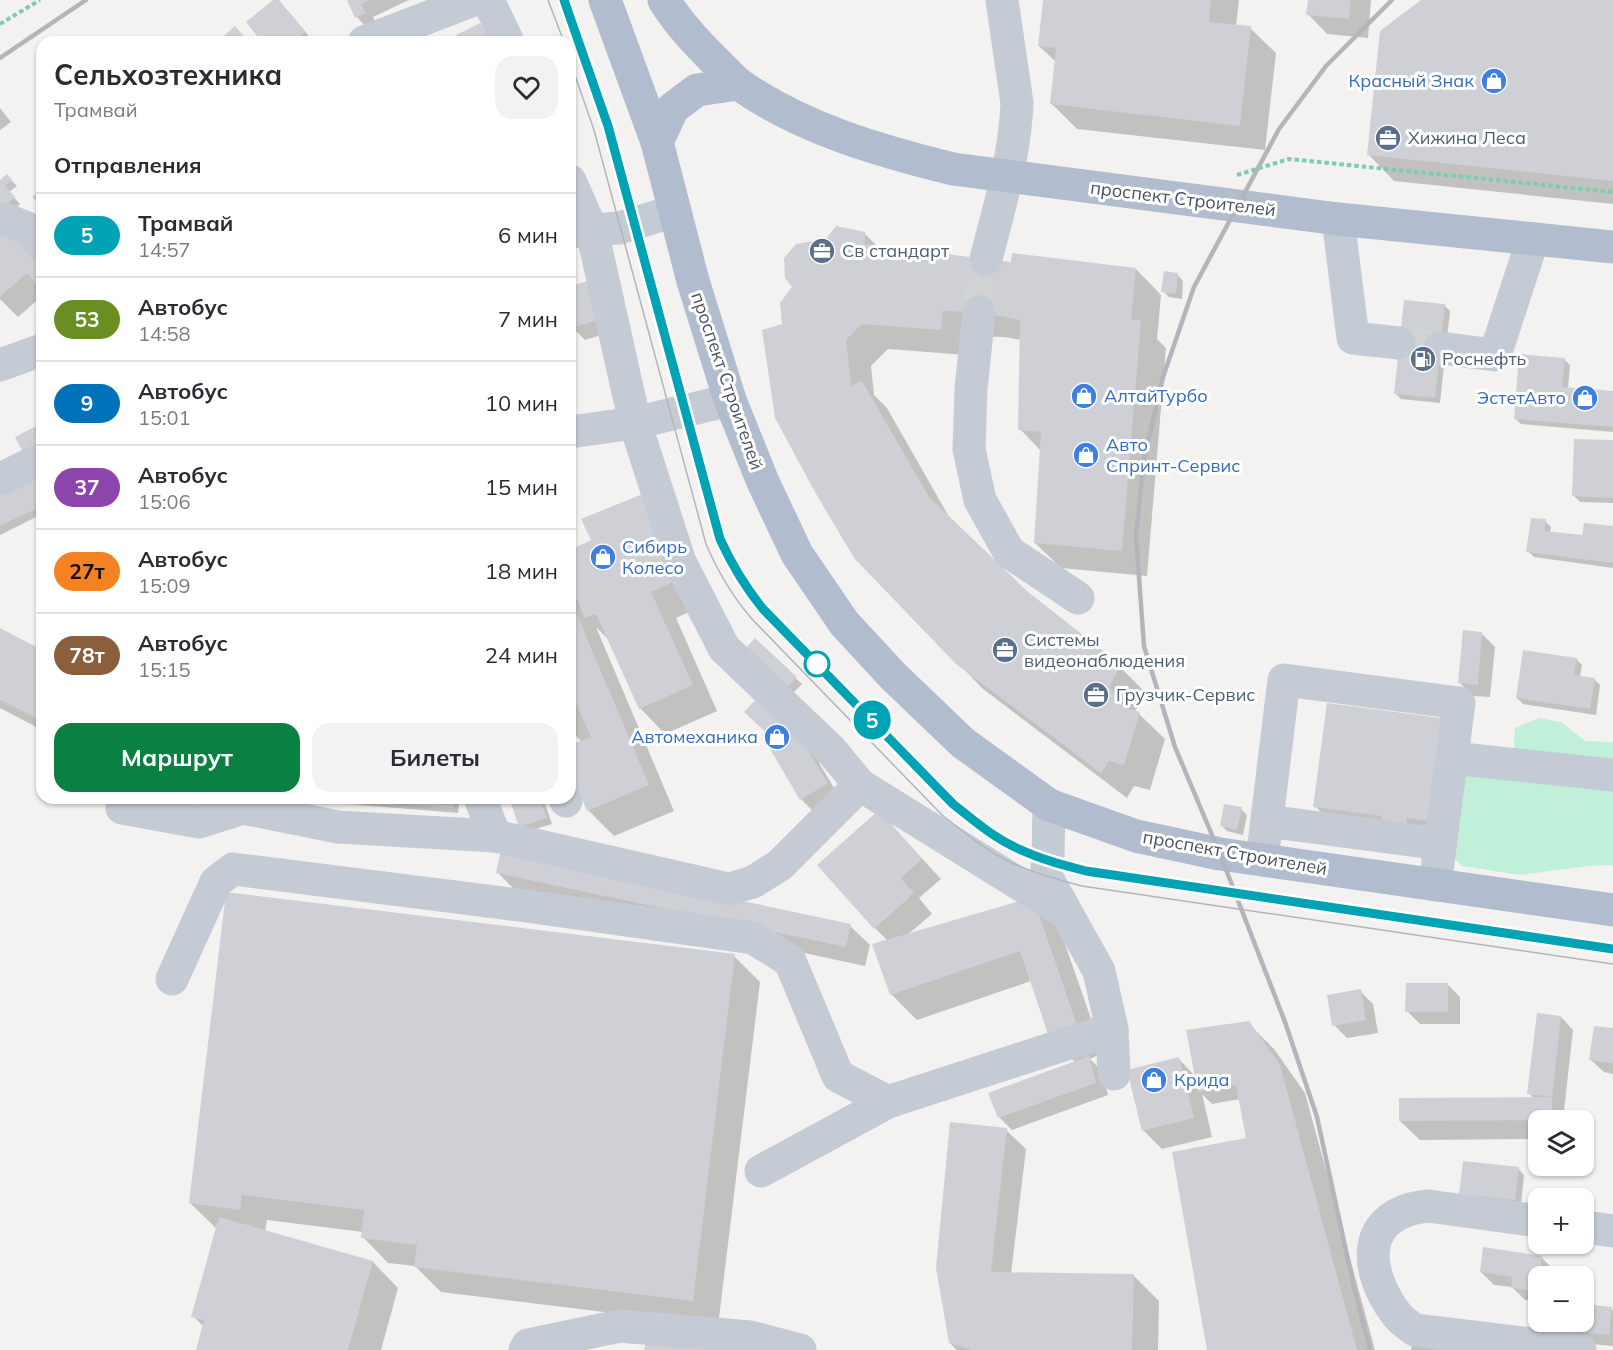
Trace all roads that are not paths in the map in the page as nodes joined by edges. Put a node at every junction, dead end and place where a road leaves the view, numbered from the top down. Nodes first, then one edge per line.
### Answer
1 (605, 0) edge
2 (664, 0) edge
3 (1002, 0) edge
4 (481, 1) edge
5 (381, 36) edge
6 (503, 36) edge
7 (738, 84) junction
8 (657, 142) junction
9 (1007, 176) junction
10 (576, 209) edge
11 (675, 211) junction
12 (5, 219) dead end
13 (1338, 219) junction
14 (581, 232) edge
15 (36, 238) edge
16 (1533, 239) junction
17 (1613, 247) edge
18 (986, 260) tunnel mouth
19 (979, 312) tunnel mouth
20 (1399, 343) tunnel mouth
21 (1440, 348) tunnel mouth
22 (36, 352) edge
23 (0, 365) edge
24 (730, 400) junction
25 (635, 423) junction
26 (576, 431) edge
27 (36, 462) edge
28 (0, 479) edge
29 (1078, 598) dead end
30 (1452, 758) junction
31 (1613, 775) edge
32 (860, 784) junction
33 (482, 804) edge
34 (1049, 805) junction
35 (122, 808) dead end
36 (1267, 821) junction
37 (495, 836) junction
38 (1440, 844) junction
39 (1262, 860) junction
40 (1436, 885) junction
41 (1613, 910) edge
42 (1066, 913) junction
43 (171, 979) dead end
44 (1112, 1029) junction
45 (1114, 1074) dead end
46 (888, 1102) junction
47 (761, 1172) dead end
48 (1528, 1220) edge
49 (1594, 1228) edge
50 (1613, 1231) edge
51 (525, 1350) edge
52 (800, 1350) edge
53 (1580, 1350) edge

1 - 8 main road, проспект Строителей
2 - 7 main road, проспект Строителей
3 - 9 street
4 - 5 street
4 - 6 street
7 - 8 main road
7 - 9 main road, проспект Строителей
8 - 11 main road, проспект Строителей
9 - 13 main road, проспект Строителей
9 - 18 street
10 - 14 street
11 - 14 street
11 - 24 main road, проспект Строителей
12 - 15 street
13 - 16 main road, проспект Строителей
13 - 20 street
14 - 25 street
16 - 17 main road, проспект Строителей
16 - 21 street
19 - 29 street
22 - 23 street
24 - 25 street
24 - 34 main road, проспект Строителей
25 - 26 street
25 - 32 street
27 - 28 street
30 - 31 street
30 - 36 street
30 - 38 street
32 - 37 street
32 - 42 street
33 - 37 street
34 - 39 main road, проспект Строителей
34 - 42 street
35 - 37 street
36 - 38 street
36 - 39 street
38 - 40 street
39 - 40 main road, проспект Строителей
40 - 41 main road, проспект Строителей
42 - 44 street
43 - 46 street
44 - 45 street
44 - 46 street
46 - 47 street
48 - 53 street
49 - 50 street
51 - 52 street

